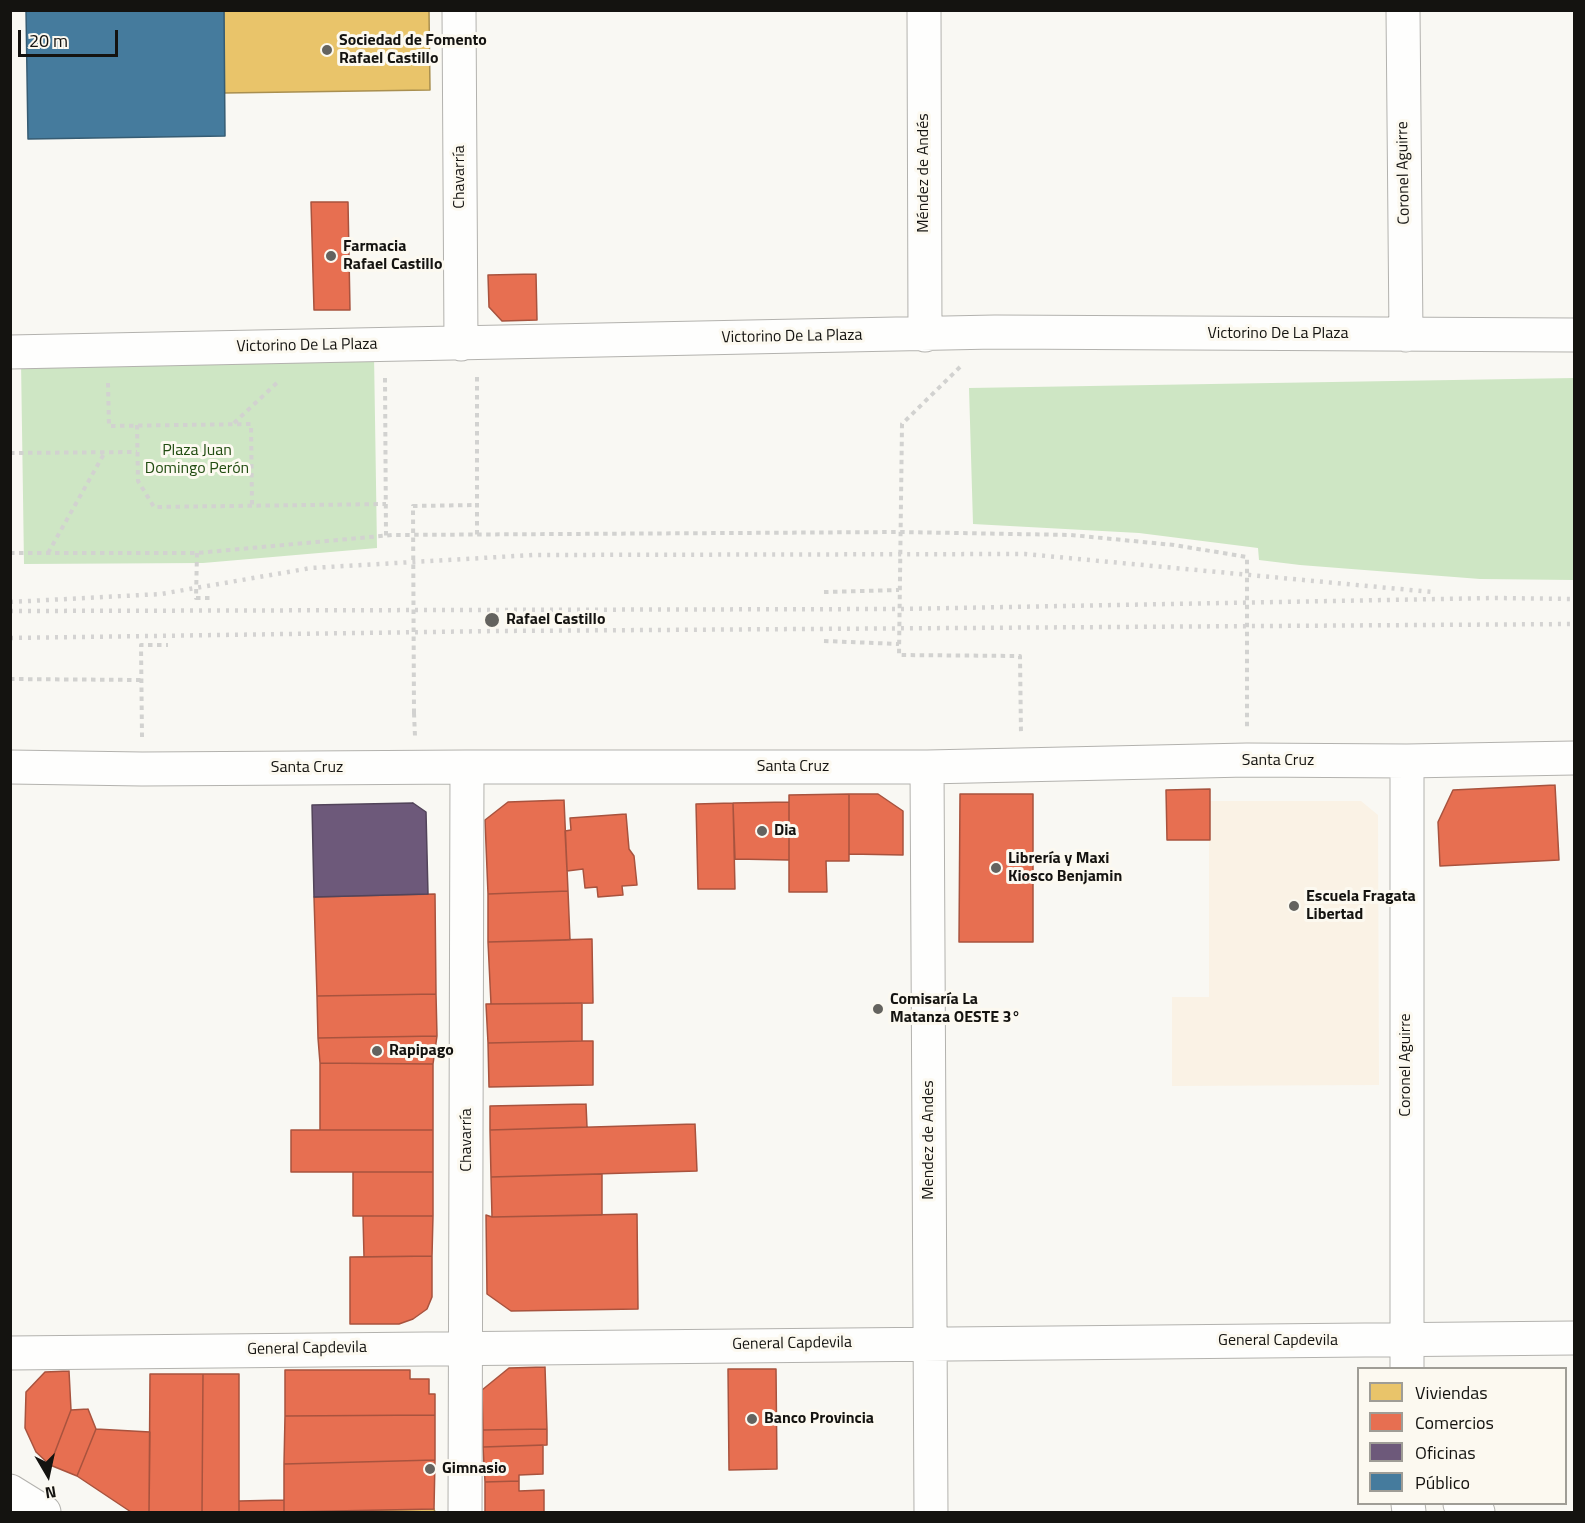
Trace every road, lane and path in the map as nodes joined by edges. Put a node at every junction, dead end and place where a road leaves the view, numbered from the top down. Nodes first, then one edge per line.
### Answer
1 (459, 10) edge
2 (924, 10) edge
3 (1403, 10) edge
4 (994, 332) junction
5 (925, 335) junction
6 (1406, 335) junction
7 (1575, 335) edge
8 (469, 343) junction
9 (385, 344) junction
10 (318, 346) junction
11 (108, 350) junction
12 (10, 352) edge
13 (234, 423) junction
14 (137, 425) junction
15 (105, 452) junction
16 (137, 452) junction
17 (10, 453) edge
18 (386, 504) junction
19 (252, 505) junction
20 (477, 505) junction
21 (900, 532) junction
22 (477, 535) junction
23 (386, 536) junction
24 (10, 553) edge
25 (48, 553) junction
26 (197, 553) junction
27 (899, 590) junction
28 (824, 592) dead end
29 (213, 598) dead end
30 (824, 640) dead end
31 (899, 644) junction
32 (168, 645) dead end
33 (10, 680) edge
34 (141, 680) junction
35 (414, 713) dead end
36 (1575, 758) edge
37 (1247, 760) junction
38 (1407, 761) junction
39 (1021, 764) junction
40 (10, 767) edge
41 (467, 767) junction
42 (927, 767) junction
43 (142, 769) junction
44 (1575, 1338) edge
45 (930, 1343) junction
46 (467, 1347) junction
47 (10, 1353) edge
48 (1406, 1355) edge
49 (10, 1491) edge
50 (1464, 1505) edge
51 (44, 1512) edge
52 (465, 1512) edge
53 (931, 1512) edge
54 (1478, 1512) edge

1 - 8 street, Chavarría
2 - 5 street, Méndez de Andés
3 - 6 street, Coronel Aguirre
4 - 5 street, Victorino De La Plaza
4 - 6 street, Victorino De La Plaza
4 - 21 path
5 - 8 street, Victorino De La Plaza
6 - 7 street, Victorino De La Plaza
8 - 9 street, Victorino De La Plaza
8 - 20 path
9 - 10 street, Victorino De La Plaza
9 - 18 path
10 - 11 street, Victorino De La Plaza
10 - 13 path
11 - 12 street, Victorino De La Plaza
11 - 14 path
13 - 14 path
13 - 19 path
14 - 16 path
15 - 16 path
15 - 17 path
15 - 25 path
16 - 19 path
18 - 19 path
18 - 23 path
20 - 22 path
20 - 35 path, bridge
21 - 22 path
21 - 27 path
21 - 37 path
22 - 23 path
23 - 26 path
24 - 25 path
25 - 26 path
26 - 29 path
27 - 28 path
27 - 31 path
30 - 31 path
31 - 39 path
32 - 34 path
33 - 34 path
34 - 43 path
36 - 38 street, Santa Cruz
37 - 38 street, Santa Cruz
37 - 39 street, Santa Cruz
38 - 48 street, Coronel Aguirre
39 - 42 street, Santa Cruz
40 - 43 street, Santa Cruz
41 - 42 street, Santa Cruz
41 - 43 street, Santa Cruz
41 - 46 street, Chavarría
42 - 45 street, Mendez de Andes
44 - 48 street, General Capdevila
45 - 46 street, General Capdevila
45 - 48 street, General Capdevila
45 - 53 street, Mendez de Andes
46 - 47 street, General Capdevila
46 - 52 street, Chavarría
49 - 51 street
50 - 54 street

